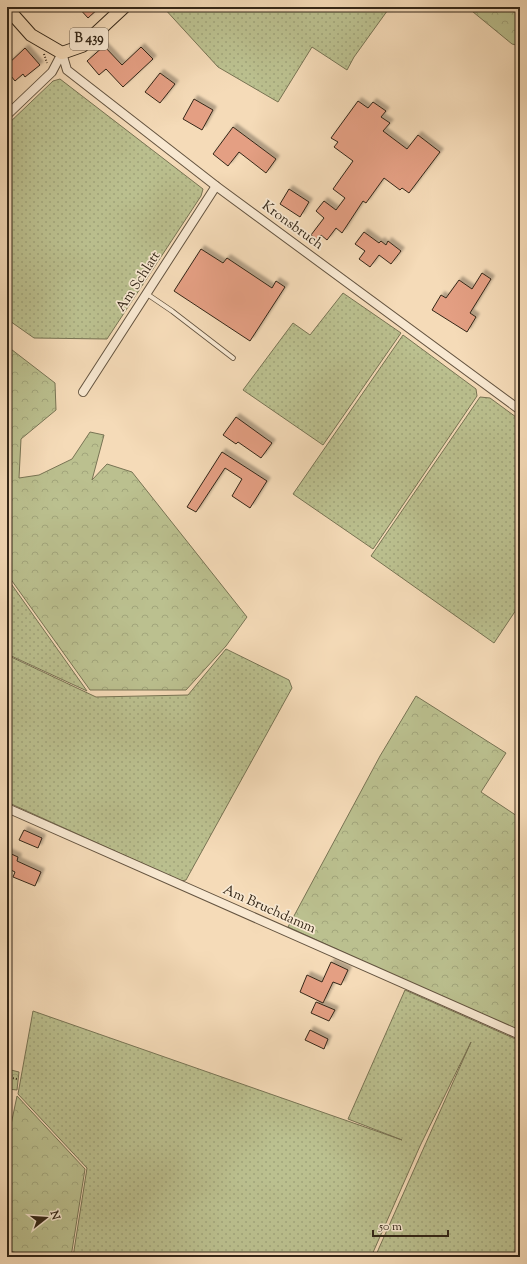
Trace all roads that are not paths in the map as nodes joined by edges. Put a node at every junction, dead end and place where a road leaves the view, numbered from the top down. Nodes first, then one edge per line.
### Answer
1 (124, 7) edge
2 (7, 8) edge
3 (62, 53) junction
4 (7, 115) edge
5 (216, 186) junction
6 (147, 294) junction
7 (233, 358) dead end
8 (83, 392) dead end
9 (520, 410) edge
10 (7, 808) edge
11 (520, 1035) edge

1 - 3 main road, B 439
2 - 3 main road, B 439
3 - 4 street
3 - 5 street, Kronsbruch
5 - 6 street, Am Schlatt
5 - 9 street, Kronsbruch
6 - 7 lane
6 - 8 street, Am Schlatt
10 - 11 street, Am Bruchdamm

